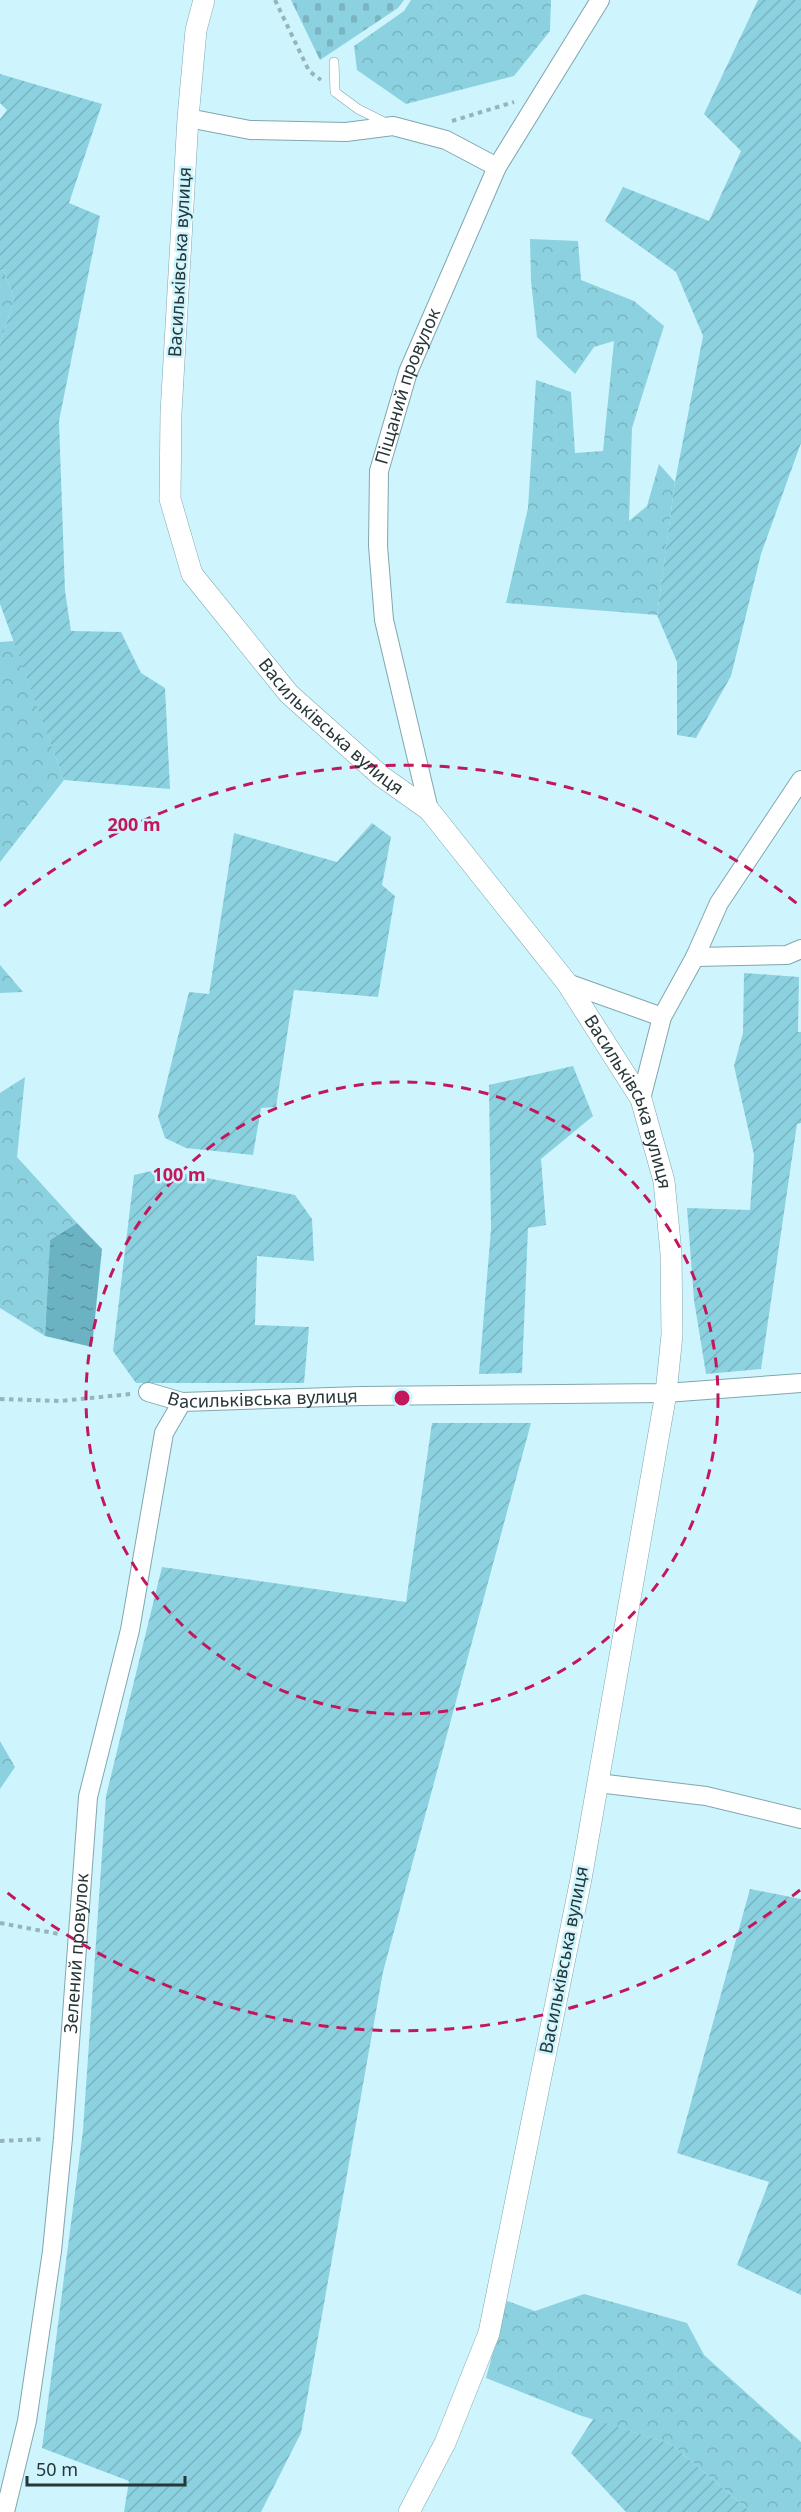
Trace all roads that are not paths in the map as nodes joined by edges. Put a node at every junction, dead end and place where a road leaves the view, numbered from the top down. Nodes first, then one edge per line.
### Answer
1 (204, 0) edge
2 (600, 0) edge
3 (334, 62) dead end
4 (188, 118) junction
5 (393, 126) junction
6 (497, 167) junction
7 (801, 780) edge
8 (429, 810) junction
9 (801, 949) edge
10 (694, 957) junction
11 (567, 982) junction
12 (662, 1017) junction
13 (641, 1099) junction
14 (801, 1383) edge
15 (148, 1392) road end
16 (666, 1393) junction
17 (182, 1402) junction
18 (598, 1783) junction
19 (801, 1819) edge
20 (5, 2512) edge
21 (409, 2512) edge

1 - 4 street, Васильківська вулиця
2 - 6 street, Піщаний провулок
3 - 5 lane
4 - 5 street
4 - 8 street, Васильківська вулиця
5 - 6 street
6 - 8 street, Піщаний провулок
7 - 10 street
8 - 11 street, Васильківська вулиця
9 - 10 street
10 - 12 street
11 - 12 street
11 - 13 street, Васильківська вулиця
12 - 13 street
13 - 16 street, Васильківська вулиця
14 - 16 street, Васильківська вулиця
15 - 17 street, Васильківська вулиця
16 - 17 street, Васильківська вулиця
16 - 18 street, Васильківська вулиця
17 - 20 street, Зелений провулок
18 - 19 street
18 - 21 street, Васильківська вулиця

